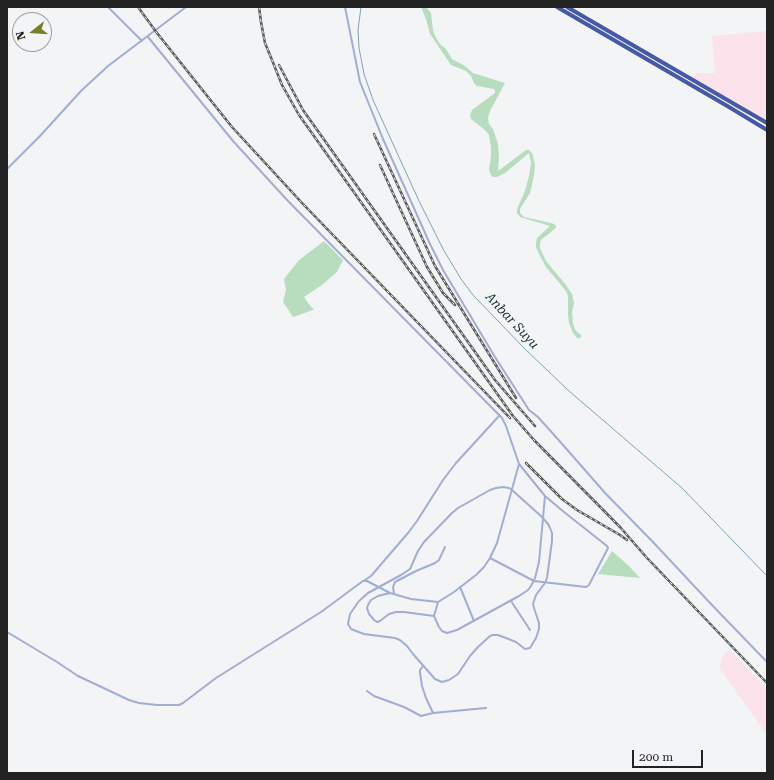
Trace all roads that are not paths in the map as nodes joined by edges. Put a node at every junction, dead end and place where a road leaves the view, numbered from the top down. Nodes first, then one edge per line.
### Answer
1 (108, 7) edge
2 (186, 7) edge
3 (345, 7) edge
4 (557, 7) edge
5 (567, 7) edge
6 (148, 37) junction
7 (142, 41) junction
8 (767, 123) edge
9 (767, 130) edge
10 (7, 168) edge
11 (499, 415) junction
12 (519, 464) junction
13 (512, 490) junction
14 (545, 496) junction
15 (542, 518) junction
16 (445, 548) dead end
17 (490, 558) junction
18 (365, 580) junction
19 (534, 581) junction
20 (545, 583) junction
21 (378, 587) junction
22 (460, 587) junction
23 (390, 593) junction
24 (394, 594) junction
25 (511, 601) junction
26 (438, 602) junction
27 (434, 616) junction
28 (474, 622) junction
29 (530, 630) dead end
30 (7, 632) edge
31 (767, 662) edge
32 (423, 666) junction
33 (367, 691) dead end
34 (486, 708) dead end
35 (433, 713) junction

1 - 7 street
2 - 6 street
3 - 31 street
4 - 9 highway
5 - 8 highway
6 - 7 street
6 - 11 street
7 - 10 street
11 - 12 street
11 - 18 street
12 - 13 street
12 - 14 street
13 - 15 street
13 - 17 street
13 - 21 street
14 - 15 street
14 - 20 street
15 - 19 street
15 - 20 street
16 - 24 street
17 - 19 street
17 - 22 street
18 - 21 street
18 - 30 street
19 - 20 street
19 - 25 street
20 - 32 street
21 - 23 street
21 - 32 street
22 - 26 street
22 - 28 street
23 - 24 street
23 - 27 street
24 - 26 street
25 - 28 street
25 - 29 street
26 - 27 street
27 - 28 street
32 - 35 street
33 - 35 street
34 - 35 street

